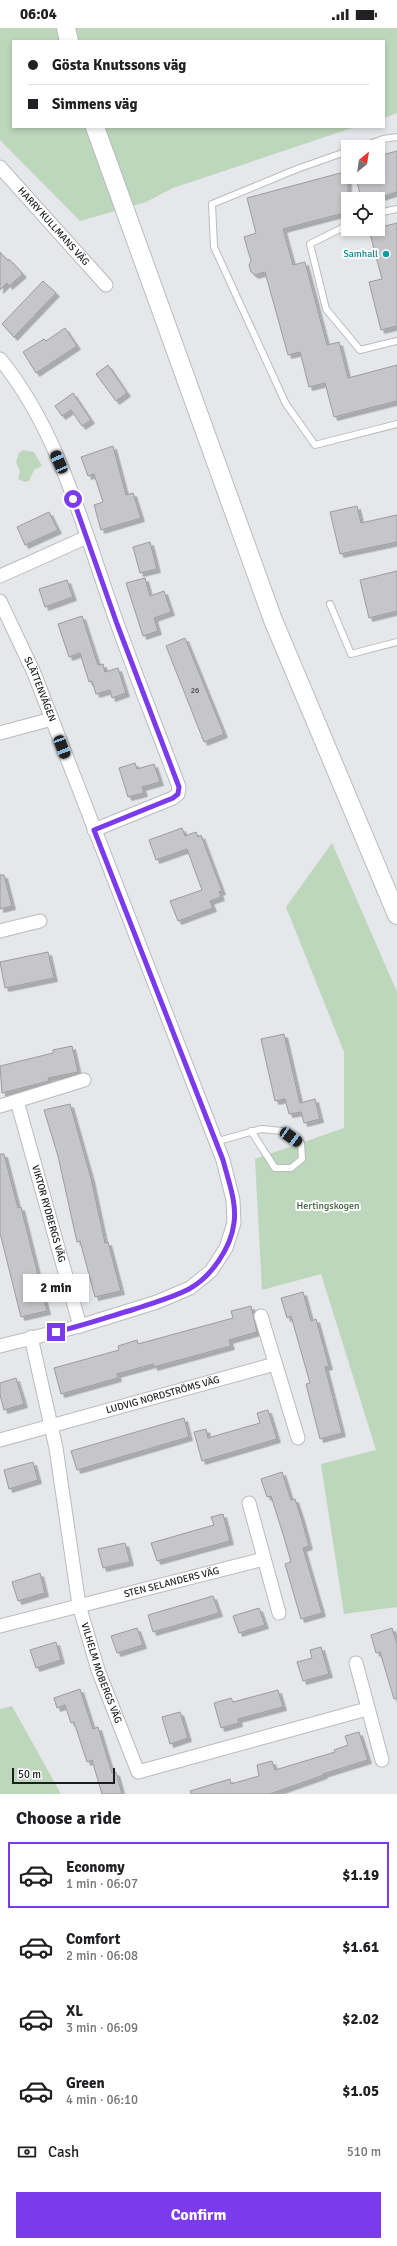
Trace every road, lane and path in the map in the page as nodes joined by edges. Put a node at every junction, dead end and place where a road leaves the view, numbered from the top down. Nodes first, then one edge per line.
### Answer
1 (66, 28) edge
2 (70, 40) edge
3 (96, 128) edge
4 (397, 137) edge
5 (380, 140) edge
6 (341, 153) edge
7 (0, 167) edge
8 (397, 209) edge
9 (385, 212) edge
10 (341, 228) edge
11 (106, 285) dead end
12 (397, 341) edge
13 (0, 359) edge
14 (397, 424) edge
15 (87, 537) junction
16 (0, 576) edge
17 (0, 601) edge
18 (330, 604) dead end
19 (397, 642) edge
20 (52, 719) junction
21 (0, 733) edge
22 (94, 830) junction
23 (397, 916) edge
24 (40, 921) dead end
25 (0, 930) edge
26 (84, 1080) dead end
27 (17, 1101) junction
28 (0, 1106) edge
29 (251, 1131) junction
30 (215, 1142) junction
31 (261, 1316) dead end
32 (80, 1326) junction
33 (31, 1337) junction
34 (0, 1346) edge
35 (275, 1364) junction
36 (51, 1425) junction
37 (298, 1438) dead end
38 (0, 1440) edge
39 (249, 1503) dead end
40 (264, 1559) junction
41 (78, 1605) junction
42 (279, 1613) dead end
43 (0, 1626) edge
44 (356, 1662) dead end
45 (367, 1709) junction
46 (382, 1760) dead end

1 - 2 main road
3 - 23 main road
4 - 5 lane
6 - 14 lane
7 - 11 street, HARRY KULLMANS VÄG
8 - 9 lane
10 - 12 lane
13 - 15 street
15 - 16 street
15 - 22 street
17 - 20 street, SLÄTTENVÄGEN
18 - 19 lane
20 - 21 street
20 - 22 street, SLÄTTENVÄGEN
22 - 30 street, SLÄTTENVÄGEN
24 - 25 street
26 - 27 street
27 - 28 street
27 - 32 street, VIKTOR RYDBERGS VÄG
29 - 29 lane
29 - 30 lane
30 - 32 street, SLÄTTENVÄGEN
31 - 35 street
32 - 33 street, SLÄTTENVÄGEN
33 - 34 street, SLÄTTENVÄGEN
33 - 36 street, VILHELM MOBERGS VÄG
35 - 36 street, LUDVIG NORDSTRÖMS VÄG
35 - 37 street
36 - 38 street, LUDVIG NORDSTRÖMS VÄG
36 - 41 street, VILHELM MOBERGS VÄG
39 - 40 street
40 - 41 street, STEN SELANDERS VÄG
40 - 42 street
41 - 43 street, STEN SELANDERS VÄG
41 - 45 street, VILHELM MOBERGS VÄG
44 - 45 street
45 - 46 street

